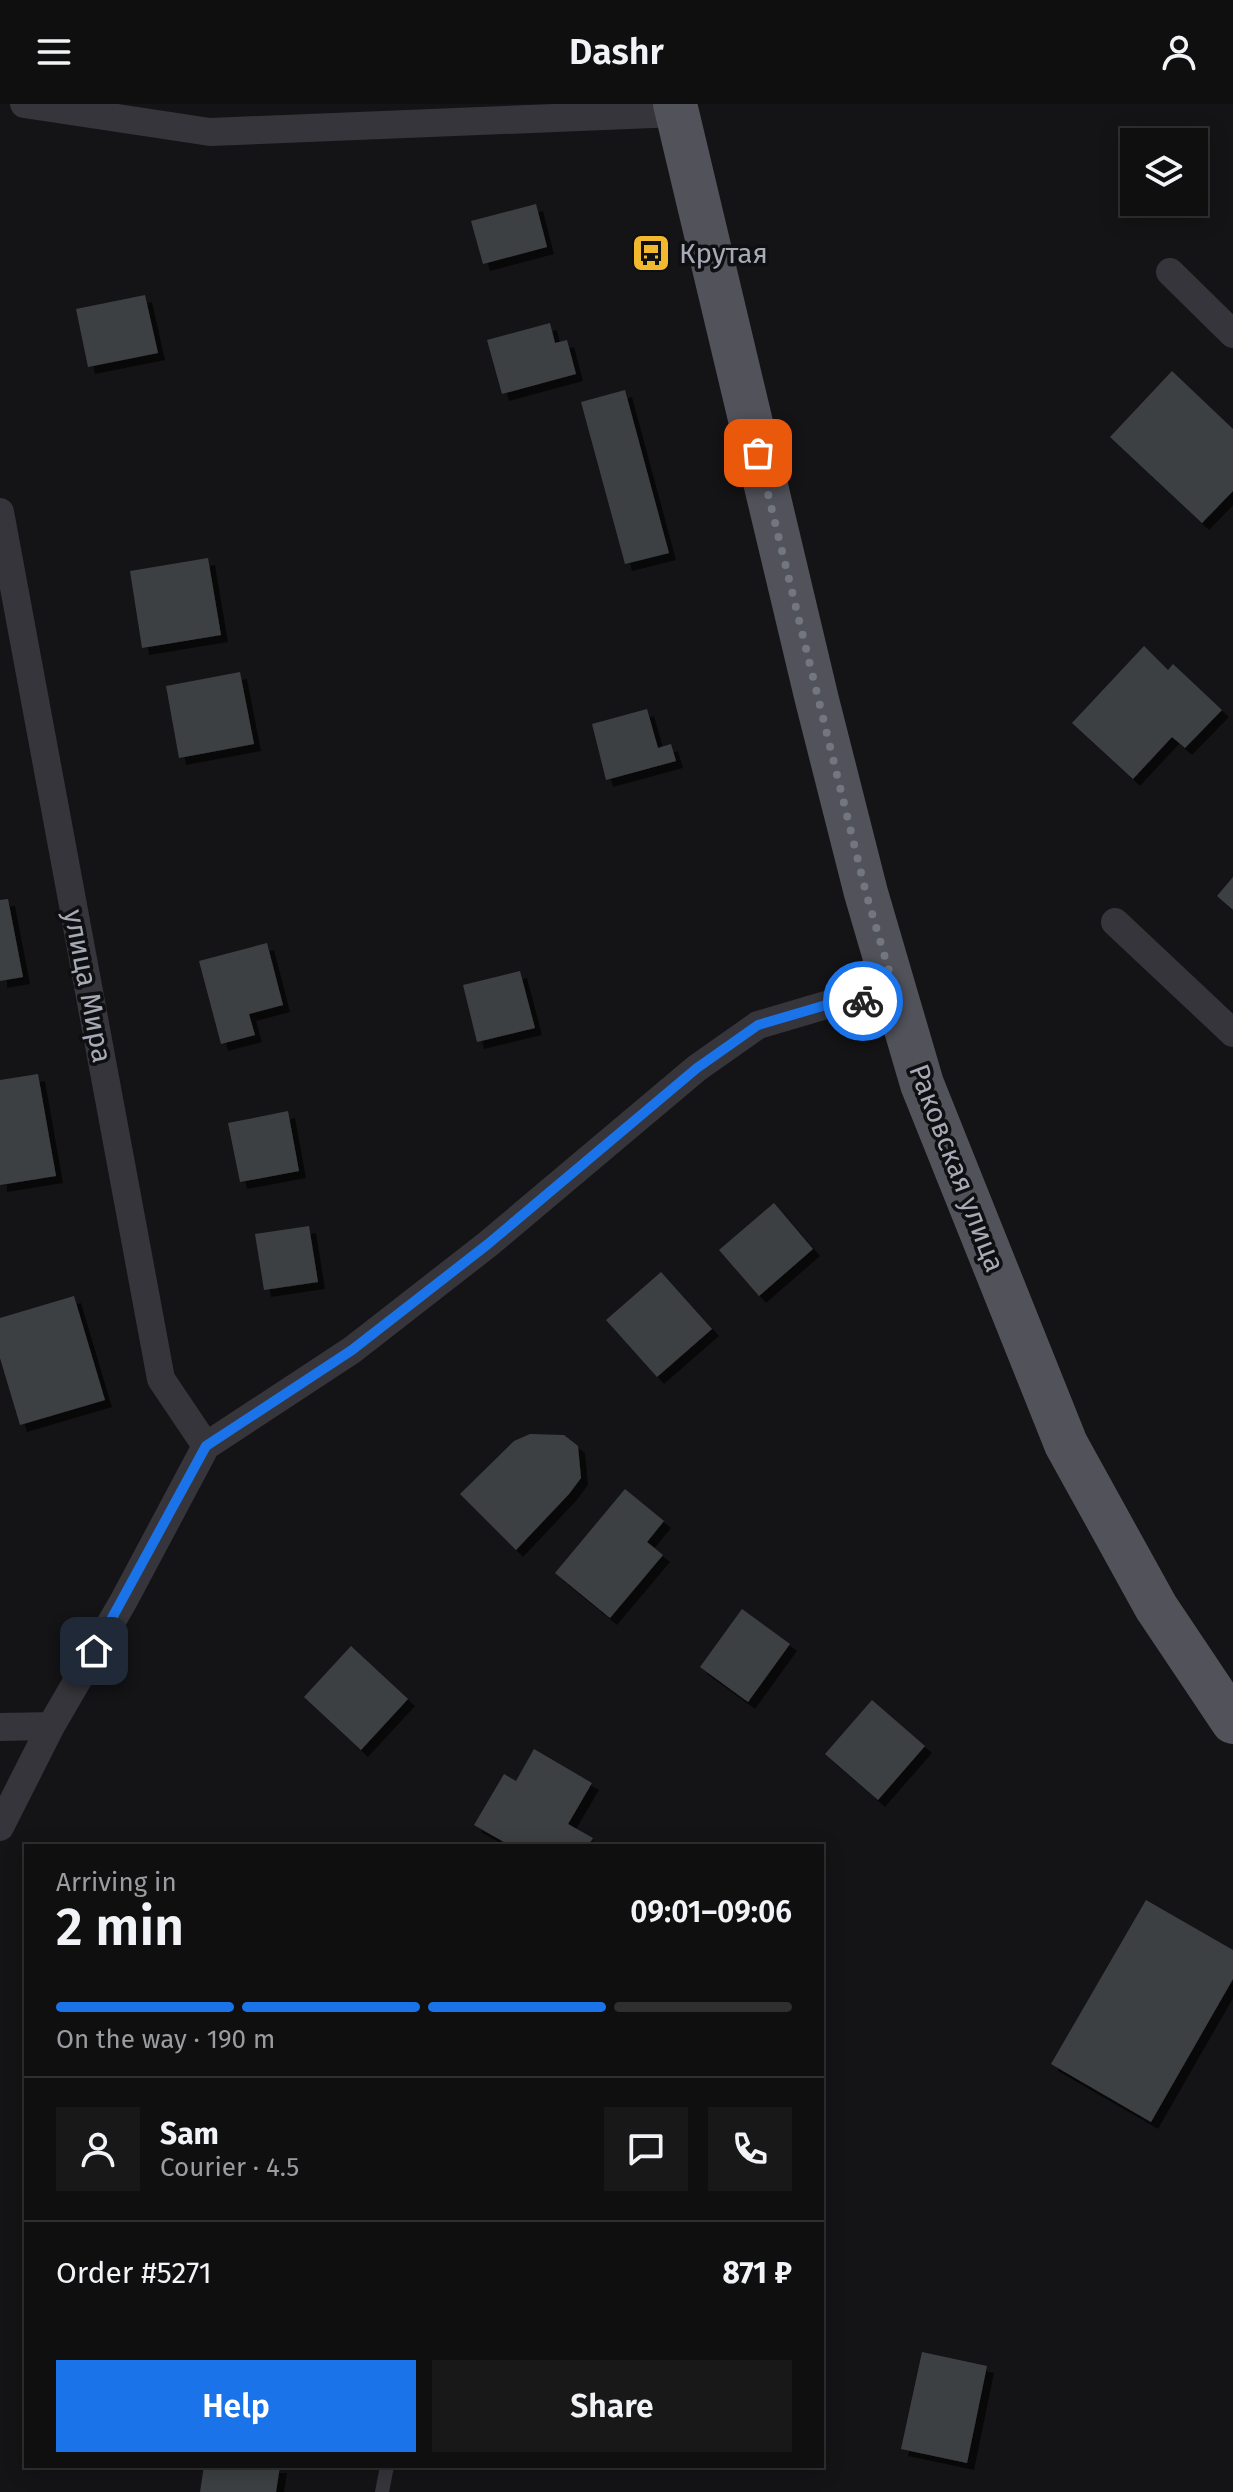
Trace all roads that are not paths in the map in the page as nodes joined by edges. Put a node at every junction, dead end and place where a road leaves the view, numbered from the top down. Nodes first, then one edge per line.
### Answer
1 (24, 104) edge
2 (676, 108) edge
3 (92, 109) edge
4 (1170, 272) dead end
5 (1233, 334) edge
6 (0, 512) edge
7 (1115, 922) dead end
8 (897, 998) junction
9 (1233, 1033) edge
10 (206, 1446) junction
11 (1233, 1722) edge
12 (51, 1726) junction
13 (0, 1727) edge
14 (0, 1827) edge
15 (387, 2468) edge
16 (382, 2492) edge

1 - 3 street
2 - 3 street
2 - 8 main road, Раковская улица
4 - 5 street
6 - 10 street, улица Мира
7 - 9 street
8 - 10 street
8 - 11 main road, Раковская улица
10 - 12 street
12 - 13 street
12 - 14 street
15 - 16 lane

